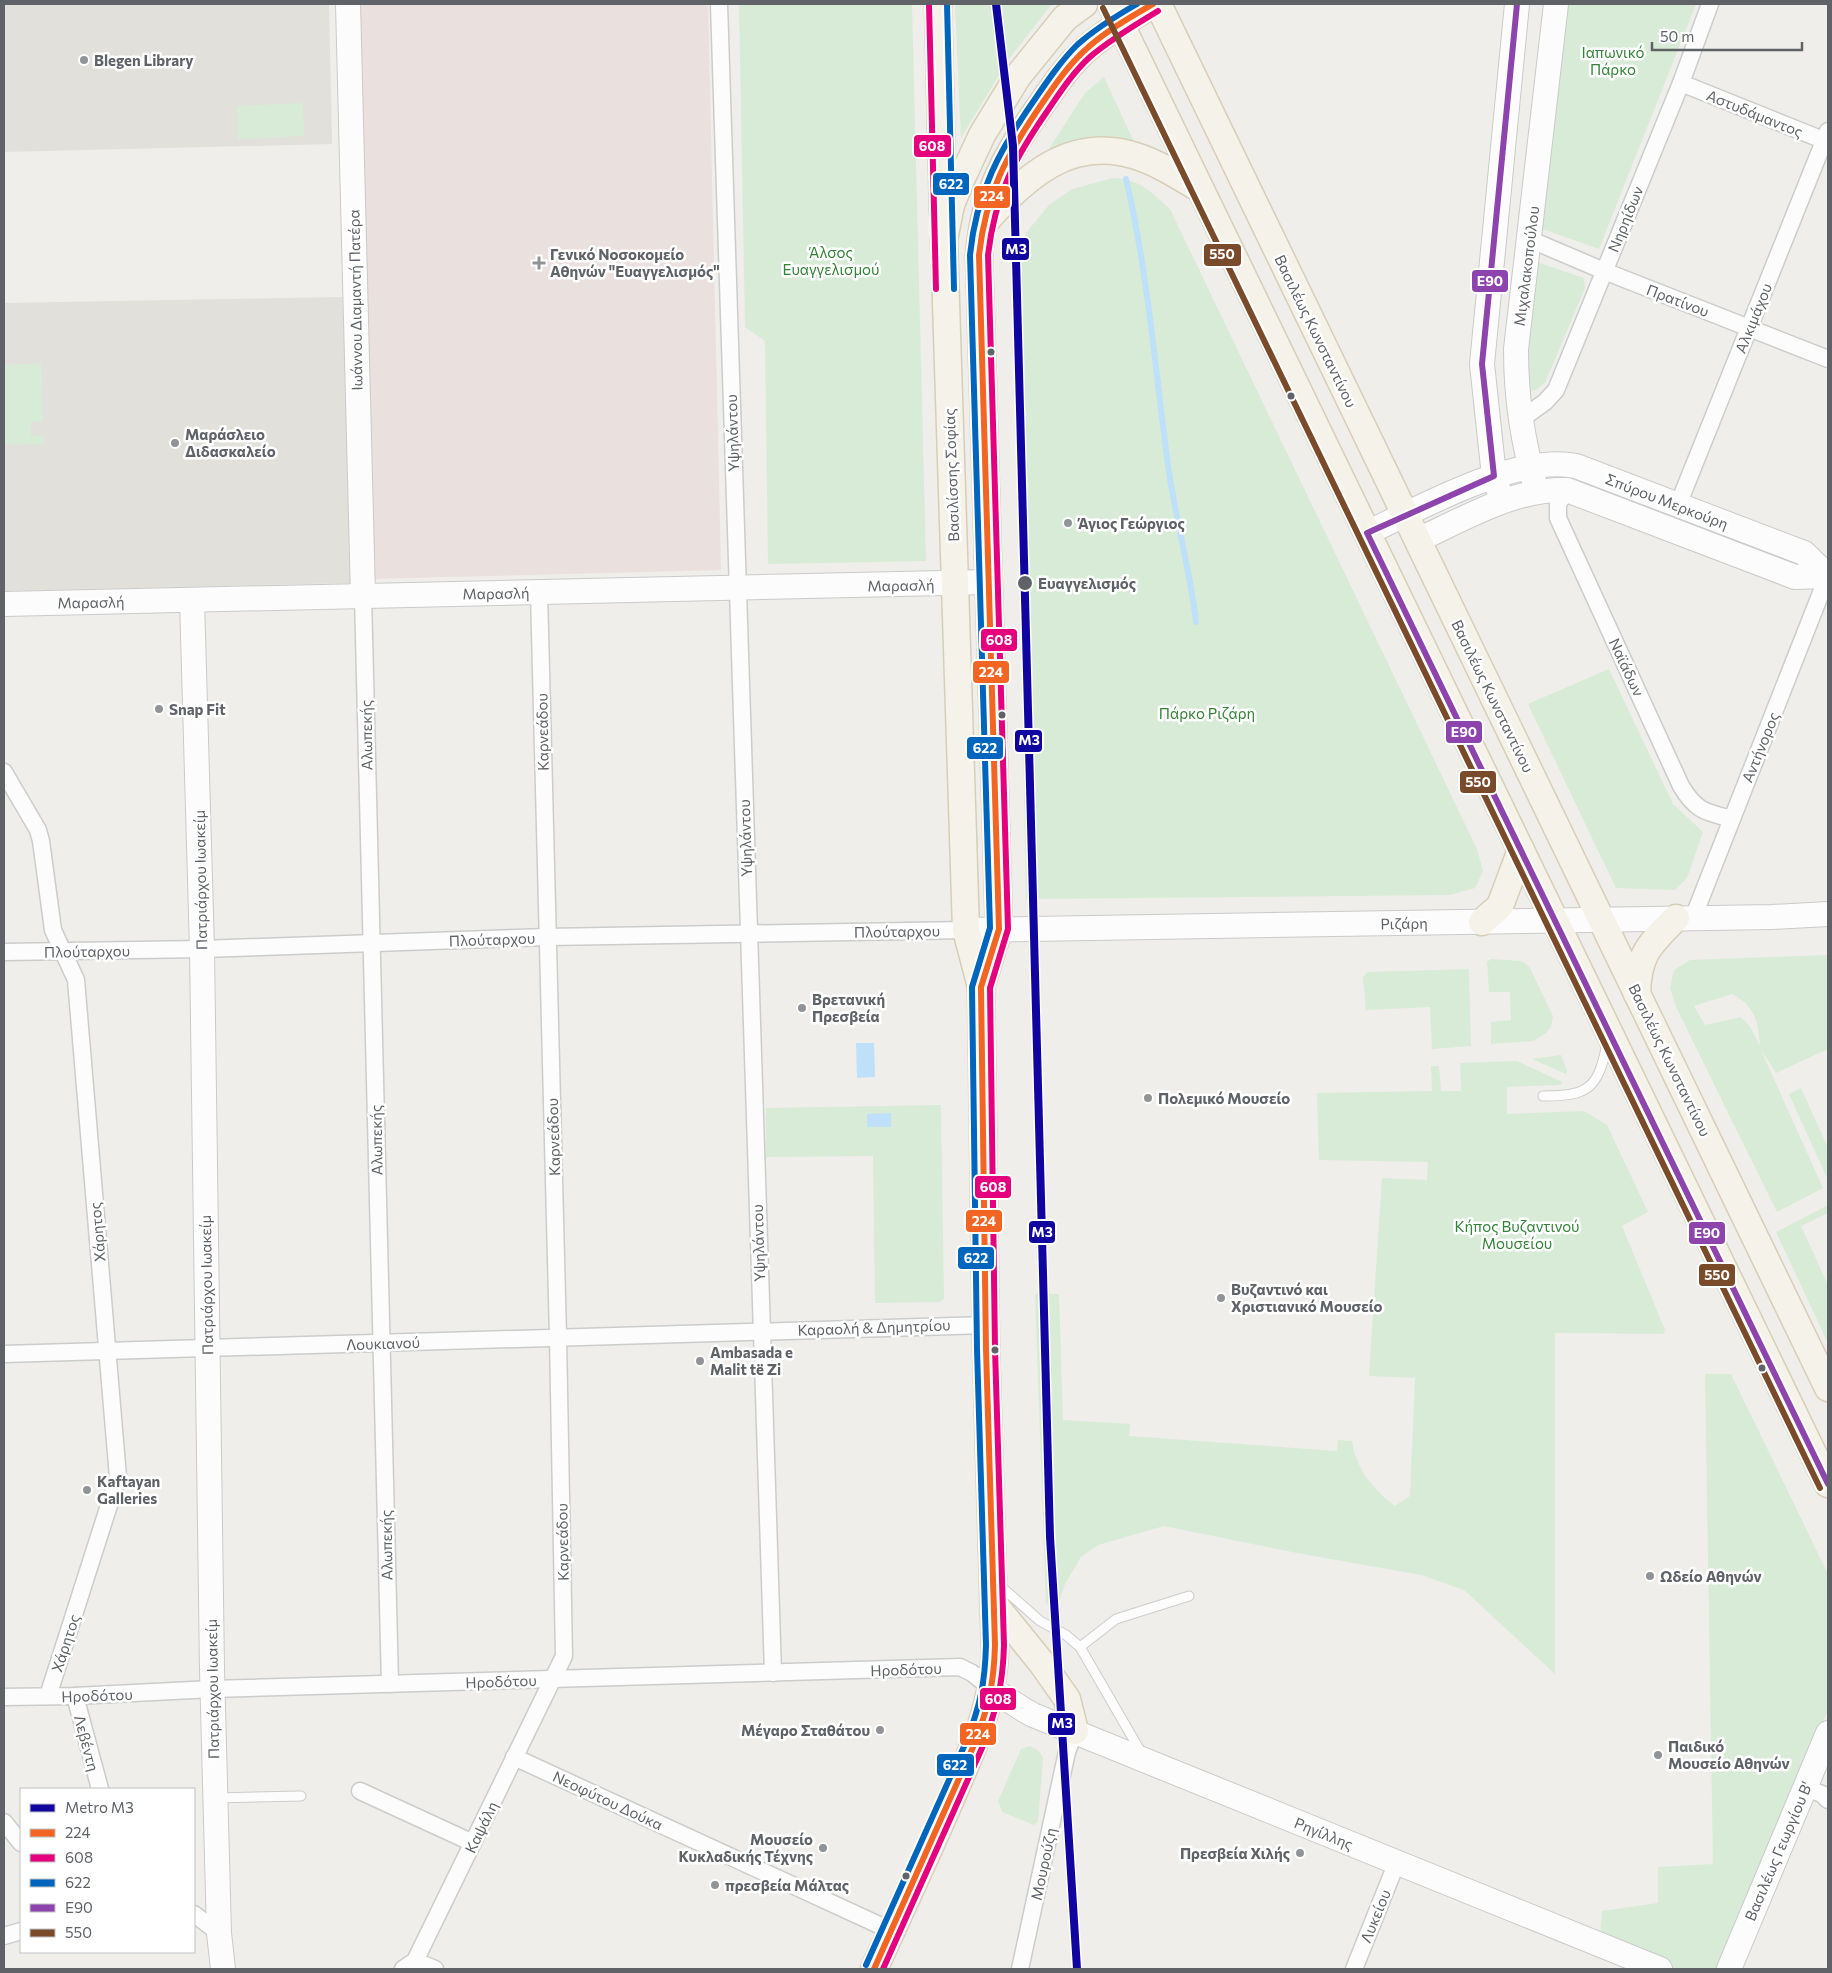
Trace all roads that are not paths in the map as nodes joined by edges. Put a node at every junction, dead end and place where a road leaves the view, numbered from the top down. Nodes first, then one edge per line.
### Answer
1 (348, 4) edge
2 (718, 4) edge
3 (938, 4) edge
4 (1084, 4) edge
5 (1153, 4) edge
6 (1158, 4) edge
7 (1517, 4) edge
8 (1556, 4) edge
9 (1710, 4) edge
10 (1116, 14) edge
11 (1681, 83) junction
12 (1827, 138) edge
13 (1200, 189) junction
14 (982, 226) junction
15 (1529, 239) junction
16 (944, 240) junction
17 (1604, 271) junction
18 (1749, 328) junction
19 (1828, 359) edge
20 (1520, 420) junction
21 (1576, 466) junction
22 (1530, 468) junction
23 (1494, 476) junction
24 (1567, 490) junction
25 (1537, 492) junction
26 (1502, 501) junction
27 (1678, 505) junction
28 (1405, 515) junction
29 (1367, 532) junction
30 (1418, 540) junction
31 (1828, 576) edge
32 (989, 582) junction
33 (955, 583) junction
34 (737, 588) junction
35 (539, 592) junction
36 (362, 596) junction
37 (192, 600) junction
38 (4, 604) edge
39 (4, 772) edge
40 (1732, 819) junction
41 (1521, 850) junction
42 (1828, 914) edge
43 (1684, 918) junction
44 (1602, 920) junction
45 (1555, 921) junction
46 (1482, 922) junction
47 (982, 930) junction
48 (749, 935) junction
49 (547, 937) junction
50 (371, 944) junction
51 (202, 949) junction
52 (63, 951) junction
53 (4, 952) edge
54 (1637, 994) junction
55 (1610, 1033) junction
56 (1544, 1096) dead end
57 (987, 1325) junction
58 (761, 1330) junction
59 (558, 1337) junction
60 (381, 1343) junction
61 (207, 1348) junction
62 (107, 1351) junction
63 (4, 1354) edge
64 (1828, 1388) edge
65 (1828, 1484) edge
66 (994, 1592) junction
67 (1189, 1596) dead end
68 (1080, 1648) junction
69 (773, 1673) junction
70 (553, 1679) junction
71 (390, 1684) junction
72 (212, 1689) junction
73 (992, 1689) junction
74 (48, 1696) junction
75 (75, 1696) junction
76 (4, 1697) edge
77 (1075, 1731) junction
78 (1828, 1733) edge
79 (514, 1757) junction
80 (1146, 1761) junction
81 (100, 1788) edge
82 (1805, 1788) junction
83 (360, 1791) dead end
84 (301, 1796) dead end
85 (215, 1798) junction
86 (1828, 1800) edge
87 (4, 1822) edge
88 (20, 1842) edge
89 (473, 1843) junction
90 (1397, 1862) junction
91 (195, 1915) edge
92 (20, 1931) edge
93 (892, 1931) junction
94 (219, 1933) junction
95 (4, 1936) edge
96 (409, 1965) edge
97 (214, 1969) edge
98 (222, 1969) edge
99 (435, 1969) edge
100 (874, 1969) edge
101 (1020, 1969) edge
102 (1354, 1969) edge
103 (1660, 1969) edge
104 (1728, 1969) edge

1 - 36 street, Ιωάννου Διαμαντή Πατέρα
2 - 34 street, Υψηλάντου
3 - 16 main road
4 - 16 main road, Βασιλίσσης Σοφίας
5 - 10 main road, Βασιλίσσης Σοφίας
6 - 28 main road, Βασιλέως Κωνσταντίνου
7 - 23 street
8 - 15 street, Μιχαλακοπούλου
9 - 11 street, Νηρηίδων
10 - 13 main road
10 - 14 main road, Βασιλίσσης Σοφίας
11 - 12 street, Αστυδάμαντος
11 - 17 street, Νηρηίδων
12 - 18 street, Αλκιμάχου
13 - 14 main road
13 - 29 main road
14 - 32 main road, Βασιλίσσης Σοφίας
15 - 17 street, Πρατίνου
15 - 20 street, Μιχαλακοπούλου
16 - 33 main road, Βασιλίσσης Σοφίας
17 - 18 street, Πρατίνου
17 - 20 street, Νηρηίδων
18 - 19 street, Πρατίνου
18 - 27 street, Αλκιμάχου
20 - 21 street
20 - 22 street, Μιχαλακοπούλου
21 - 22 street, Σπύρου Μερκούρη
21 - 27 street, Σπύρου Μερκούρη
22 - 23 street, Σπύρου Μερκούρη
22 - 25 street, Μιχαλακοπούλου
23 - 26 street
23 - 28 street
24 - 25 street, Σπύρου Μερκούρη
24 - 31 street, Σπύρου Μερκούρη
24 - 40 street, Ναϊάδων
25 - 26 street
26 - 30 street
27 - 31 street, Σπύρου Μερκούρη
28 - 29 street
28 - 30 main road, Βασιλέως Κωνσταντίνου
29 - 41 main road
30 - 44 main road, Βασιλέως Κωνσταντίνου
31 - 40 street, Αντήνορος
32 - 33 street, Μαρασλή
32 - 47 main road, Βασιλίσσης Σοφίας
33 - 34 street, Μαρασλή
33 - 47 main road, Βασιλίσσης Σοφίας
34 - 35 street, Μαρασλή
34 - 48 street, Υψηλάντου
35 - 36 street, Μαρασλή
35 - 49 street, Καρνεάδου
36 - 37 street, Μαρασλή
36 - 50 street, Αλωπεκής
37 - 38 street, Μαρασλή
37 - 51 street, Πατριάρχου Ιωακείμ
39 - 52 street, Χάρητος
40 - 43 street, Αντήνορος
41 - 45 main road
41 - 46 main road
42 - 43 street, Ριζάρη
43 - 44 street, Ριζάρη
43 - 54 main road
44 - 45 street, Ριζάρη
44 - 54 main road, Βασιλέως Κωνσταντίνου
45 - 46 street, Ριζάρη
45 - 55 main road
46 - 47 street, Ριζάρη
47 - 48 street, Πλούταρχου
47 - 57 main road, Βασιλίσσης Σοφίας
48 - 49 street, Πλούταρχου
48 - 58 street, Υψηλάντου
49 - 50 street, Πλούταρχου
49 - 59 street, Καρνεάδου
50 - 51 street, Πλούταρχου
50 - 60 street, Αλωπεκής
51 - 52 street, Πλούταρχου
51 - 61 street, Πατριάρχου Ιωακείμ
52 - 53 street, Πλούταρχου
52 - 62 street, Χάρητος
54 - 64 main road, Βασιλέως Κωνσταντίνου
55 - 56 lane
55 - 65 main road
57 - 58 street, Καραολή & Δημητρίου
57 - 66 main road, Βασιλίσσης Σοφίας
58 - 59 street, Λουκιανού
58 - 69 street, Υψηλάντου
59 - 60 street, Λουκιανού
59 - 70 street, Καρνεάδου
60 - 61 street, Λουκιανού
60 - 71 street, Αλωπεκής
61 - 62 street, Λουκιανού
61 - 72 street, Πατριάρχου Ιωακείμ
62 - 63 street, Λουκιανού
62 - 74 street, Χάρητος
66 - 68 lane
66 - 73 main road, Βασιλίσσης Σοφίας
66 - 77 main road
67 - 68 lane
68 - 80 lane
69 - 70 street, Ηροδότου
69 - 73 street, Ηροδότου
70 - 71 street, Ηροδότου
70 - 79 street, Καψάλη
71 - 72 street, Ηροδότου
72 - 75 street, Ηροδότου
72 - 85 street, Πατριάρχου Ιωακείμ
73 - 77 street, Ρηγίλλης
73 - 93 main road, Βασιλίσσης Σοφίας
74 - 75 street, Ηροδότου
74 - 76 street, Ηροδότου
75 - 81 street, Λεβέντη
77 - 80 street, Ρηγίλλης
77 - 101 street, Μουρούζη
78 - 82 street, Βασιλέως Γεωργίου Β'
79 - 89 street, Καψάλη
79 - 93 street, Νεοφύτου Δούκα
80 - 90 street, Ρηγίλλης
82 - 86 street
82 - 104 street, Βασιλέως Γεωργίου Β'
83 - 89 street
84 - 85 lane
85 - 94 street, Πατριάρχου Ιωακείμ
87 - 88 street
89 - 96 street, Καψάλη
90 - 102 street, Λυκείου
90 - 103 street, Ρηγίλλης
91 - 94 street
92 - 95 street
93 - 100 main road, Βασιλίσσης Σοφίας
94 - 97 street
94 - 98 street, Πατριάρχου Ιωακείμ
96 - 99 street

